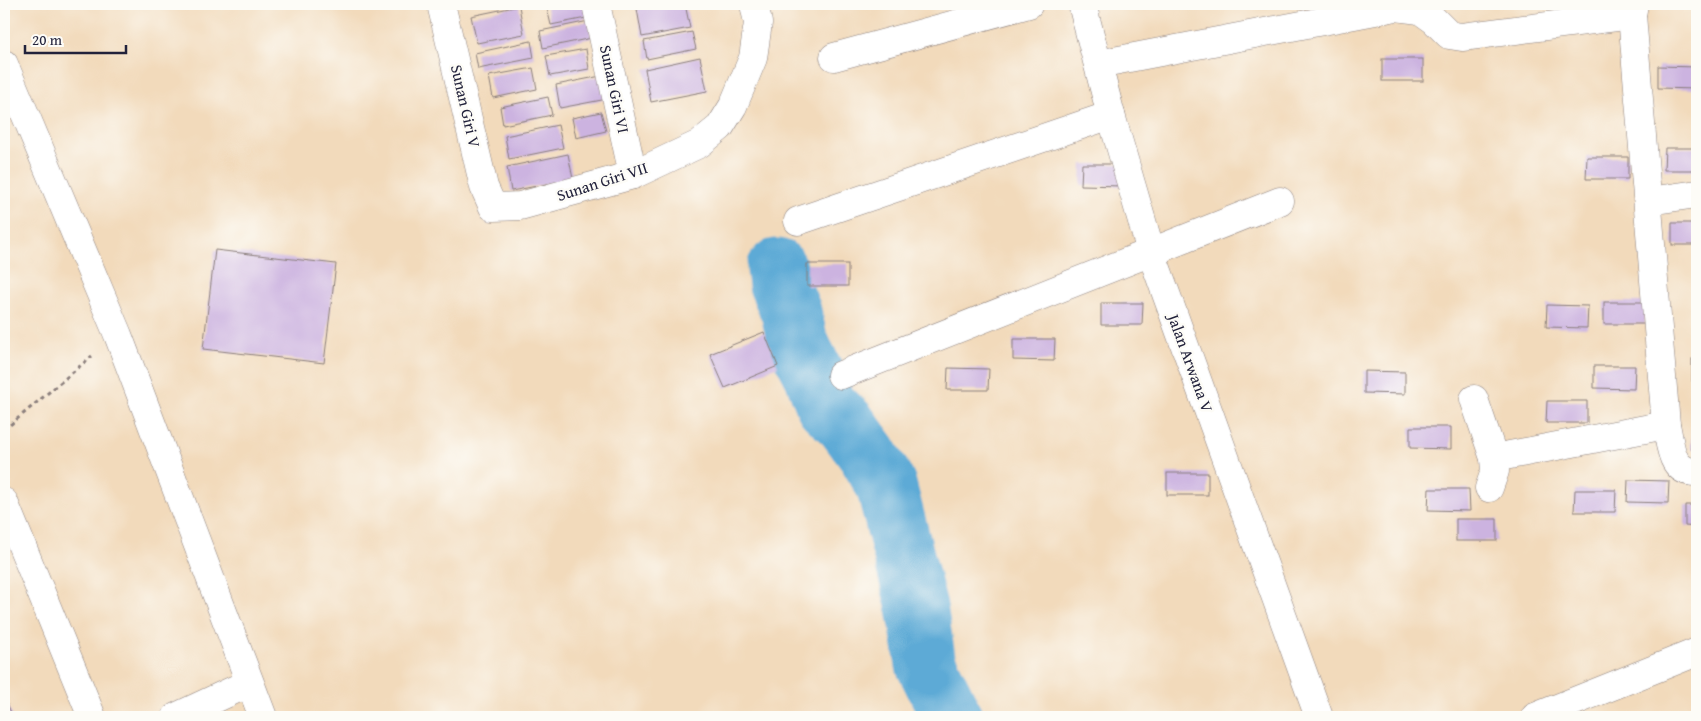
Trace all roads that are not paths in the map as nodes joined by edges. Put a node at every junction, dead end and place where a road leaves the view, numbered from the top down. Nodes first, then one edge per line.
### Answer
1 (441, 4) edge
2 (596, 4) edge
3 (754, 4) edge
4 (1029, 4) edge
5 (1082, 4) edge
6 (1633, 9) edge
7 (834, 57) dead end
8 (4, 64) edge
9 (1098, 64) junction
10 (1111, 115) junction
11 (633, 174) junction
12 (1697, 194) edge
13 (1280, 201) dead end
14 (1649, 201) junction
15 (493, 207) joint
16 (798, 221) dead end
17 (1151, 252) junction
18 (841, 375) dead end
19 (1474, 399) dead end
20 (1666, 425) junction
21 (1494, 458) junction
22 (1697, 472) edge
23 (1489, 488) dead end
24 (4, 502) edge
25 (1697, 652) edge
26 (249, 683) junction
27 (92, 717) edge
28 (176, 717) edge
29 (263, 717) edge
30 (1319, 717) edge
31 (1535, 717) edge

1 - 15 street, Sunan Giri V
2 - 11 street, Sunan Giri VI
3 - 11 street, Sunan Giri VII
4 - 7 street
5 - 9 street, Jalan Arwana V
6 - 9 street
6 - 14 street
8 - 26 street
9 - 10 street, Jalan Arwana V
10 - 16 street
10 - 17 street, Jalan Arwana V
11 - 15 street, Sunan Giri VII
12 - 14 street
13 - 17 street
14 - 20 street
17 - 18 street
17 - 30 street, Jalan Arwana V
19 - 21 street
20 - 21 street
20 - 22 street
21 - 23 street
24 - 27 street
25 - 31 street
26 - 28 street
26 - 29 street

